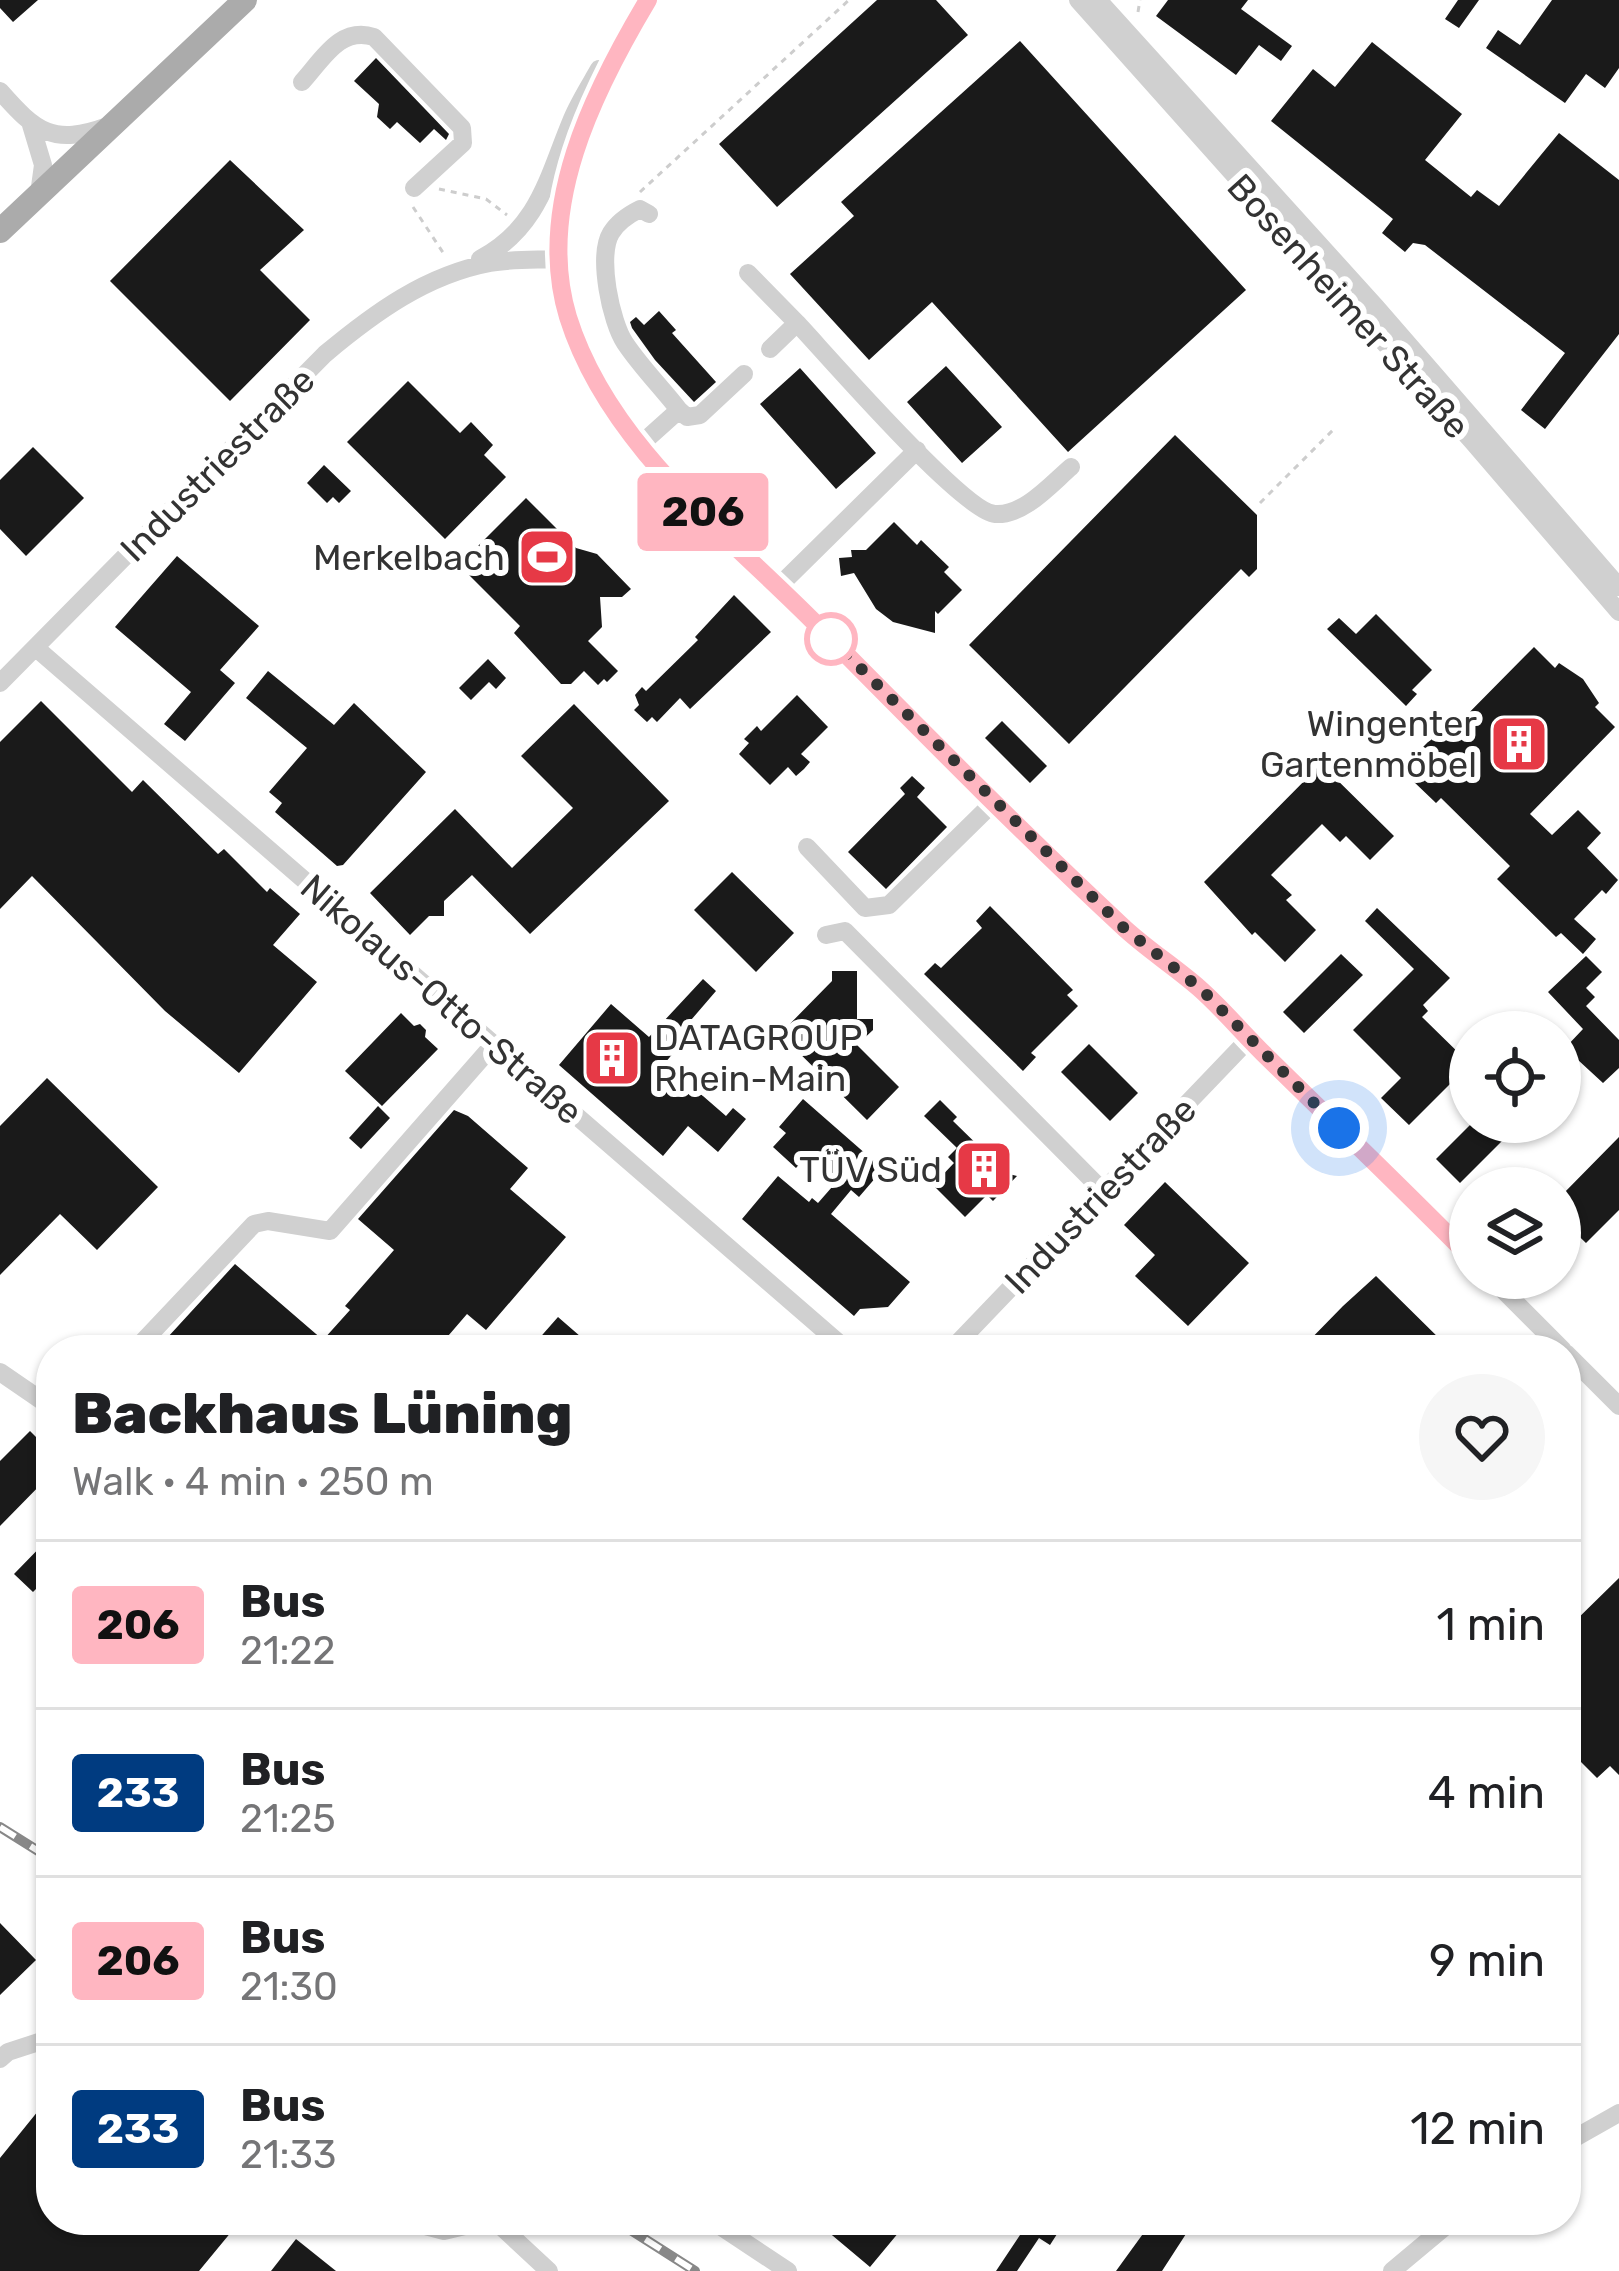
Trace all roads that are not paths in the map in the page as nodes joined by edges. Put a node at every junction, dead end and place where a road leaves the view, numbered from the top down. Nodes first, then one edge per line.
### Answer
1 (244, 0) edge
2 (642, 0) edge
3 (1078, 0) edge
4 (1104, 8) edge
5 (634, 23) junction
6 (302, 82) dead end
7 (0, 91) edge
8 (113, 124) junction
9 (32, 125) junction
10 (414, 188) road end
11 (39, 194) junction
12 (649, 214) dead end
13 (0, 231) edge
14 (557, 260) junction
15 (454, 272) junction
16 (748, 272) dead end
17 (797, 323) junction
18 (770, 349) dead end
19 (745, 374) dead end
20 (680, 410) junction
21 (640, 445) junction
22 (917, 450) junction
23 (1071, 466) dead end
24 (778, 587) junction
25 (1619, 587) edge
26 (1619, 612) edge
27 (36, 648) junction
28 (0, 683) edge
29 (994, 801) junction
30 (808, 847) dead end
31 (826, 935) dead end
32 (1249, 1040) junction
33 (494, 1044) junction
34 (1103, 1191) junction
35 (1449, 1236) edge
36 (1512, 1299) edge
37 (149, 1335) edge
38 (831, 1335) edge
39 (965, 1335) edge
40 (1547, 1335) edge
41 (1581, 1369) edge
42 (0, 1372) edge
43 (36, 1396) edge
44 (1619, 1406) edge
45 (36, 2043) edge
46 (0, 2060) edge
47 (1619, 2114) edge
48 (1581, 2135) edge
49 (509, 2235) edge
50 (734, 2235) edge
51 (1435, 2235) edge
52 (549, 2271) edge
53 (788, 2271) edge
54 (1392, 2271) edge

1 - 8 main road
2 - 5 street
3 - 4 street, Bosenheimer Straße
4 - 25 street, Bosenheimer Straße
4 - 26 street, Bosenheimer Straße
5 - 14 street
5 - 15 street, Industriestraße
6 - 10 street
7 - 9 street
8 - 9 street
8 - 11 main road
9 - 11 street
11 - 13 main road
12 - 20 street
14 - 15 street, Industriestraße
14 - 21 street
15 - 27 street, Industriestraße
16 - 17 street
17 - 18 street
17 - 22 street
19 - 20 street
20 - 21 street
21 - 24 street
22 - 23 street
22 - 24 street
24 - 29 street
27 - 28 street, Industriestraße
27 - 33 street, Nikolaus-Otto-Straße
29 - 30 street
29 - 32 street
31 - 34 street
32 - 34 street, Industriestraße
32 - 35 street
33 - 37 street
33 - 38 street, Nikolaus-Otto-Straße
34 - 39 street, Industriestraße
36 - 40 street
41 - 44 street
42 - 43 street
45 - 46 street
47 - 48 street
49 - 52 street
50 - 53 street
51 - 54 street

